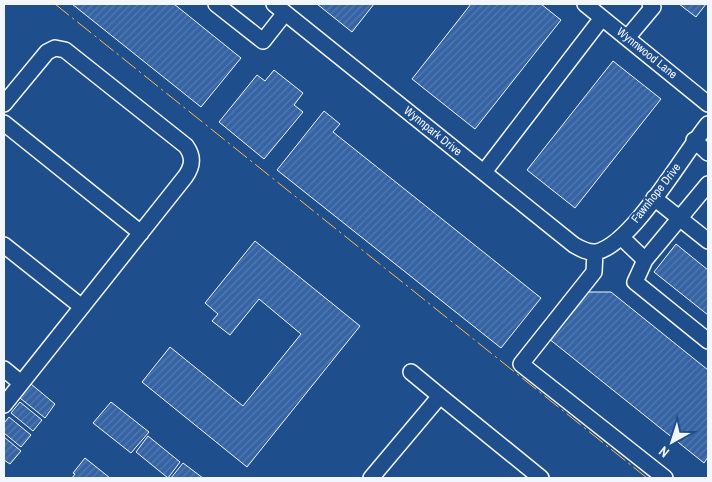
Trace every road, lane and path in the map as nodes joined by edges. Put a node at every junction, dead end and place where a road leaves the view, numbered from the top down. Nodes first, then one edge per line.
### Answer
1 (216, 4) edge
2 (585, 4) edge
3 (650, 4) edge
4 (280, 8) edge
5 (602, 18) junction
6 (627, 38) junction
7 (4, 104) edge
8 (708, 104) edge
9 (4, 123) edge
10 (708, 124) edge
11 (694, 140) junction
12 (708, 153) edge
13 (484, 172) junction
14 (708, 184) edge
15 (654, 198) junction
16 (680, 219) junction
17 (141, 233) junction
18 (621, 237) junction
19 (708, 241) edge
20 (4, 245) edge
21 (595, 252) junction
22 (645, 260) junction
23 (82, 307) junction
24 (708, 341) edge
25 (4, 369) edge
26 (410, 372) dead end
27 (21, 383) junction
28 (440, 396) junction
29 (4, 404) edge
30 (374, 477) edge
31 (541, 478) edge
32 (665, 478) edge

1 - 4 street
2 - 5 street, Wynnwood Lane
3 - 6 street
4 - 13 street, Wynnpark Drive
5 - 6 street, Wynnwood Lane
5 - 13 street
6 - 8 street, Wynnwood Lane
7 - 17 street
9 - 17 street
10 - 11 street, Fawnhope Drive
11 - 12 street
11 - 15 street, Fawnhope Drive
13 - 21 street, Wynnpark Drive
14 - 16 street
15 - 16 street
15 - 18 street, Fawnhope Drive
16 - 19 street
16 - 22 street
17 - 23 street
18 - 21 street, Fawnhope Drive
18 - 22 street
20 - 23 street
21 - 32 street
22 - 24 street
23 - 27 street
25 - 27 street
26 - 28 street
27 - 29 street
28 - 30 street
28 - 31 street

